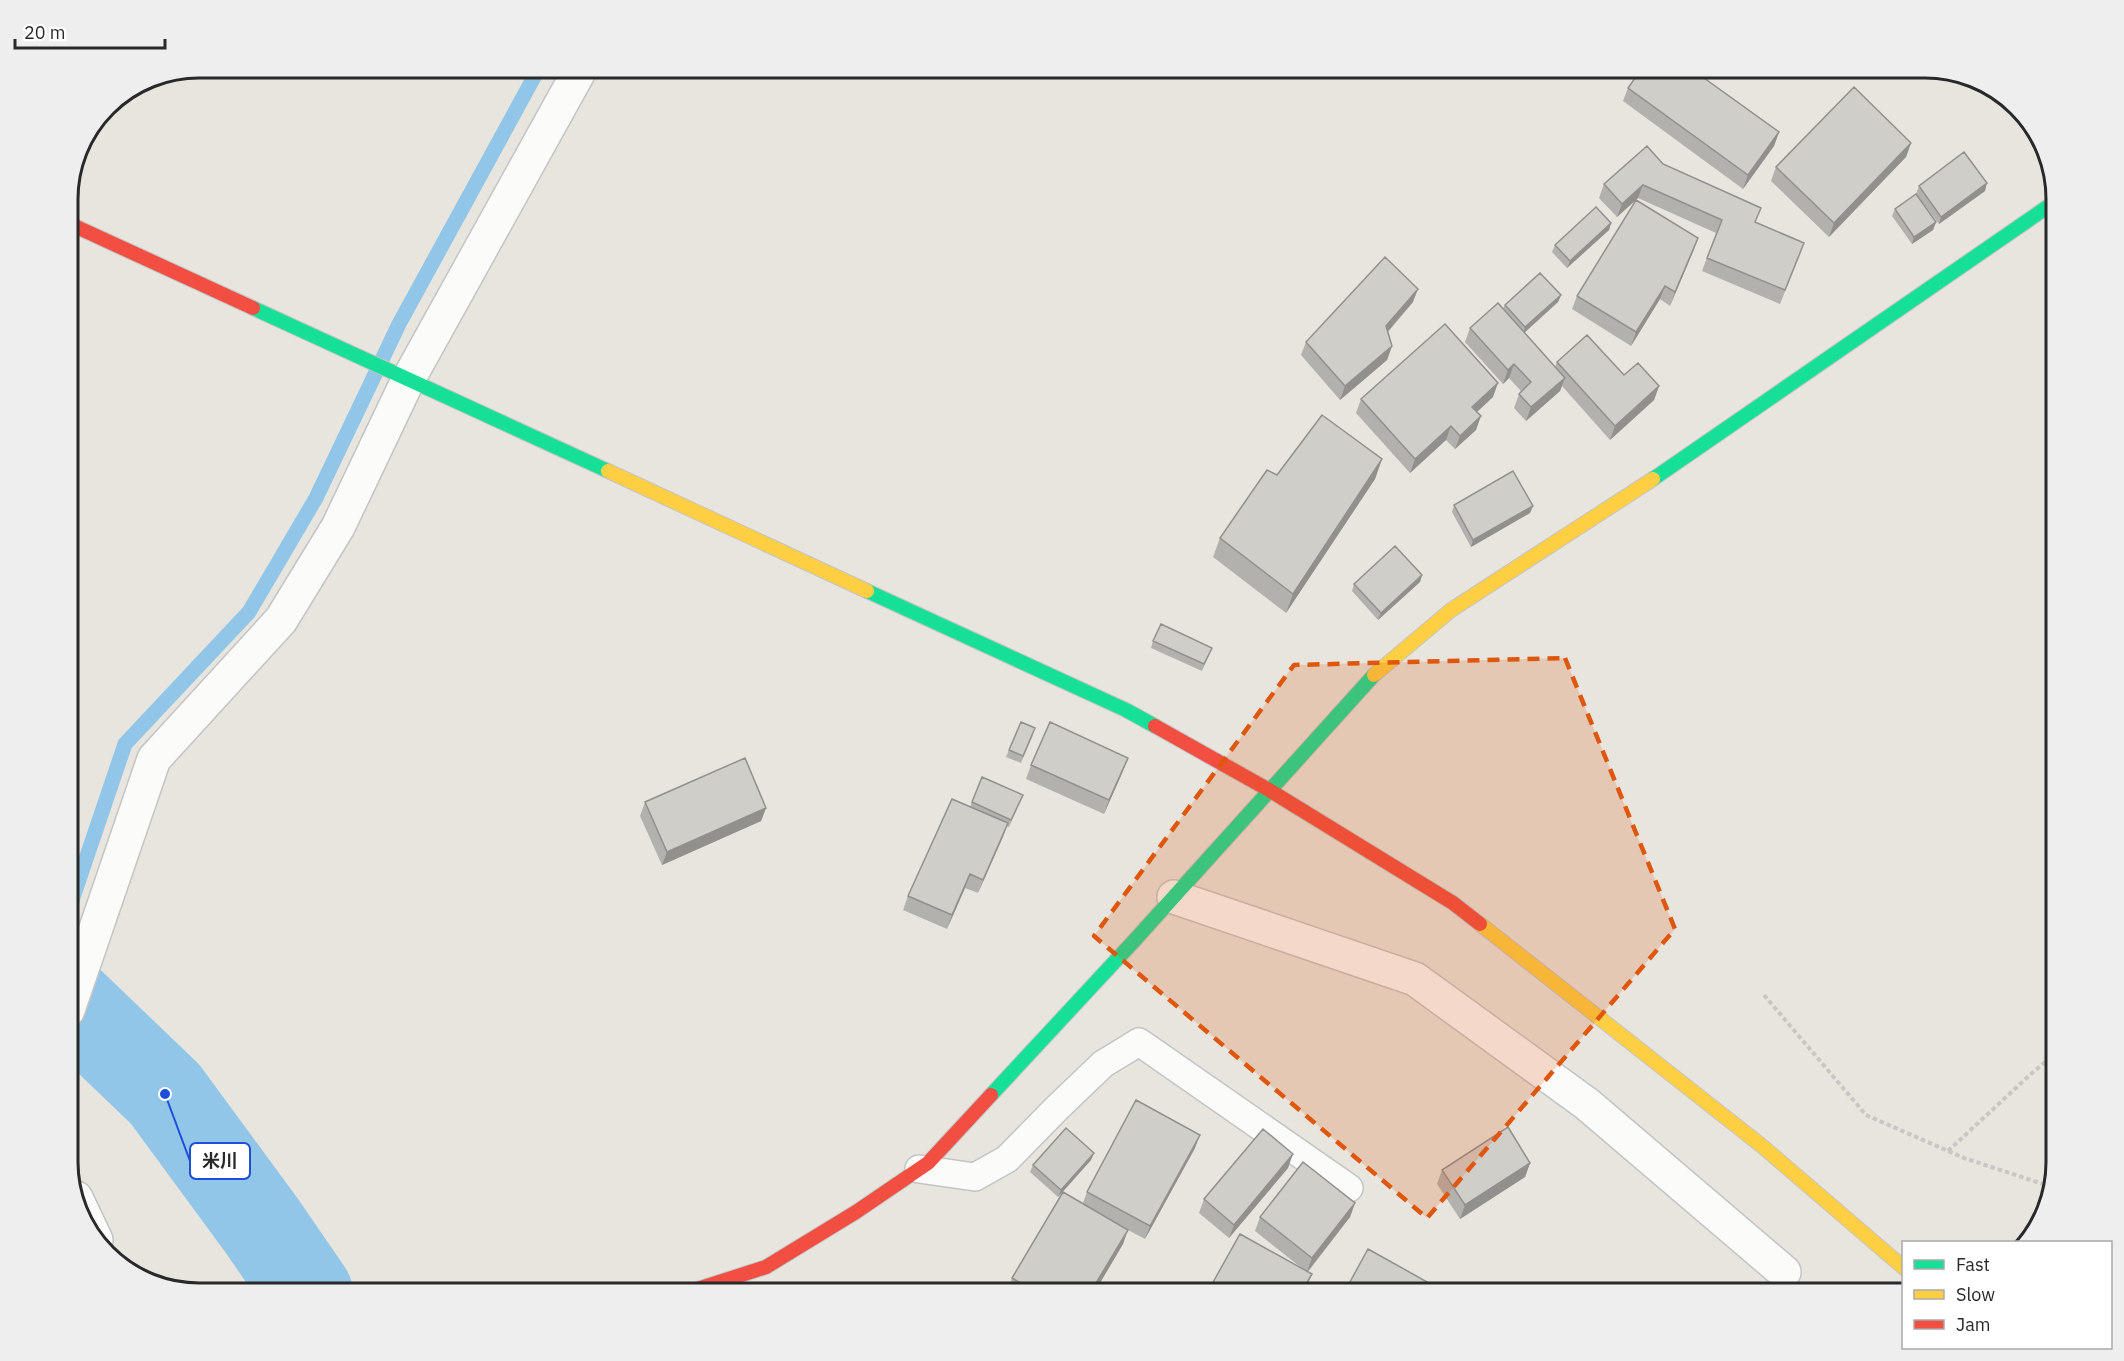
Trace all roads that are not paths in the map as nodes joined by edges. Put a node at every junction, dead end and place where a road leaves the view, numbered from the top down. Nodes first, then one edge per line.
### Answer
1 (575, 78) edge
2 (2046, 208) edge
3 (78, 228) edge
4 (408, 380) junction
5 (1269, 790) junction
6 (1174, 897) junction
7 (78, 983) edge
8 (919, 1169) junction
9 (1349, 1188) dead end
10 (1902, 1266) edge
11 (1784, 1272) dead end
12 (717, 1283) edge

1 - 4 street
2 - 5 street
3 - 4 street
4 - 5 street
4 - 7 street
5 - 6 street
5 - 10 street
6 - 8 street
6 - 11 street
8 - 9 lane
8 - 12 street

